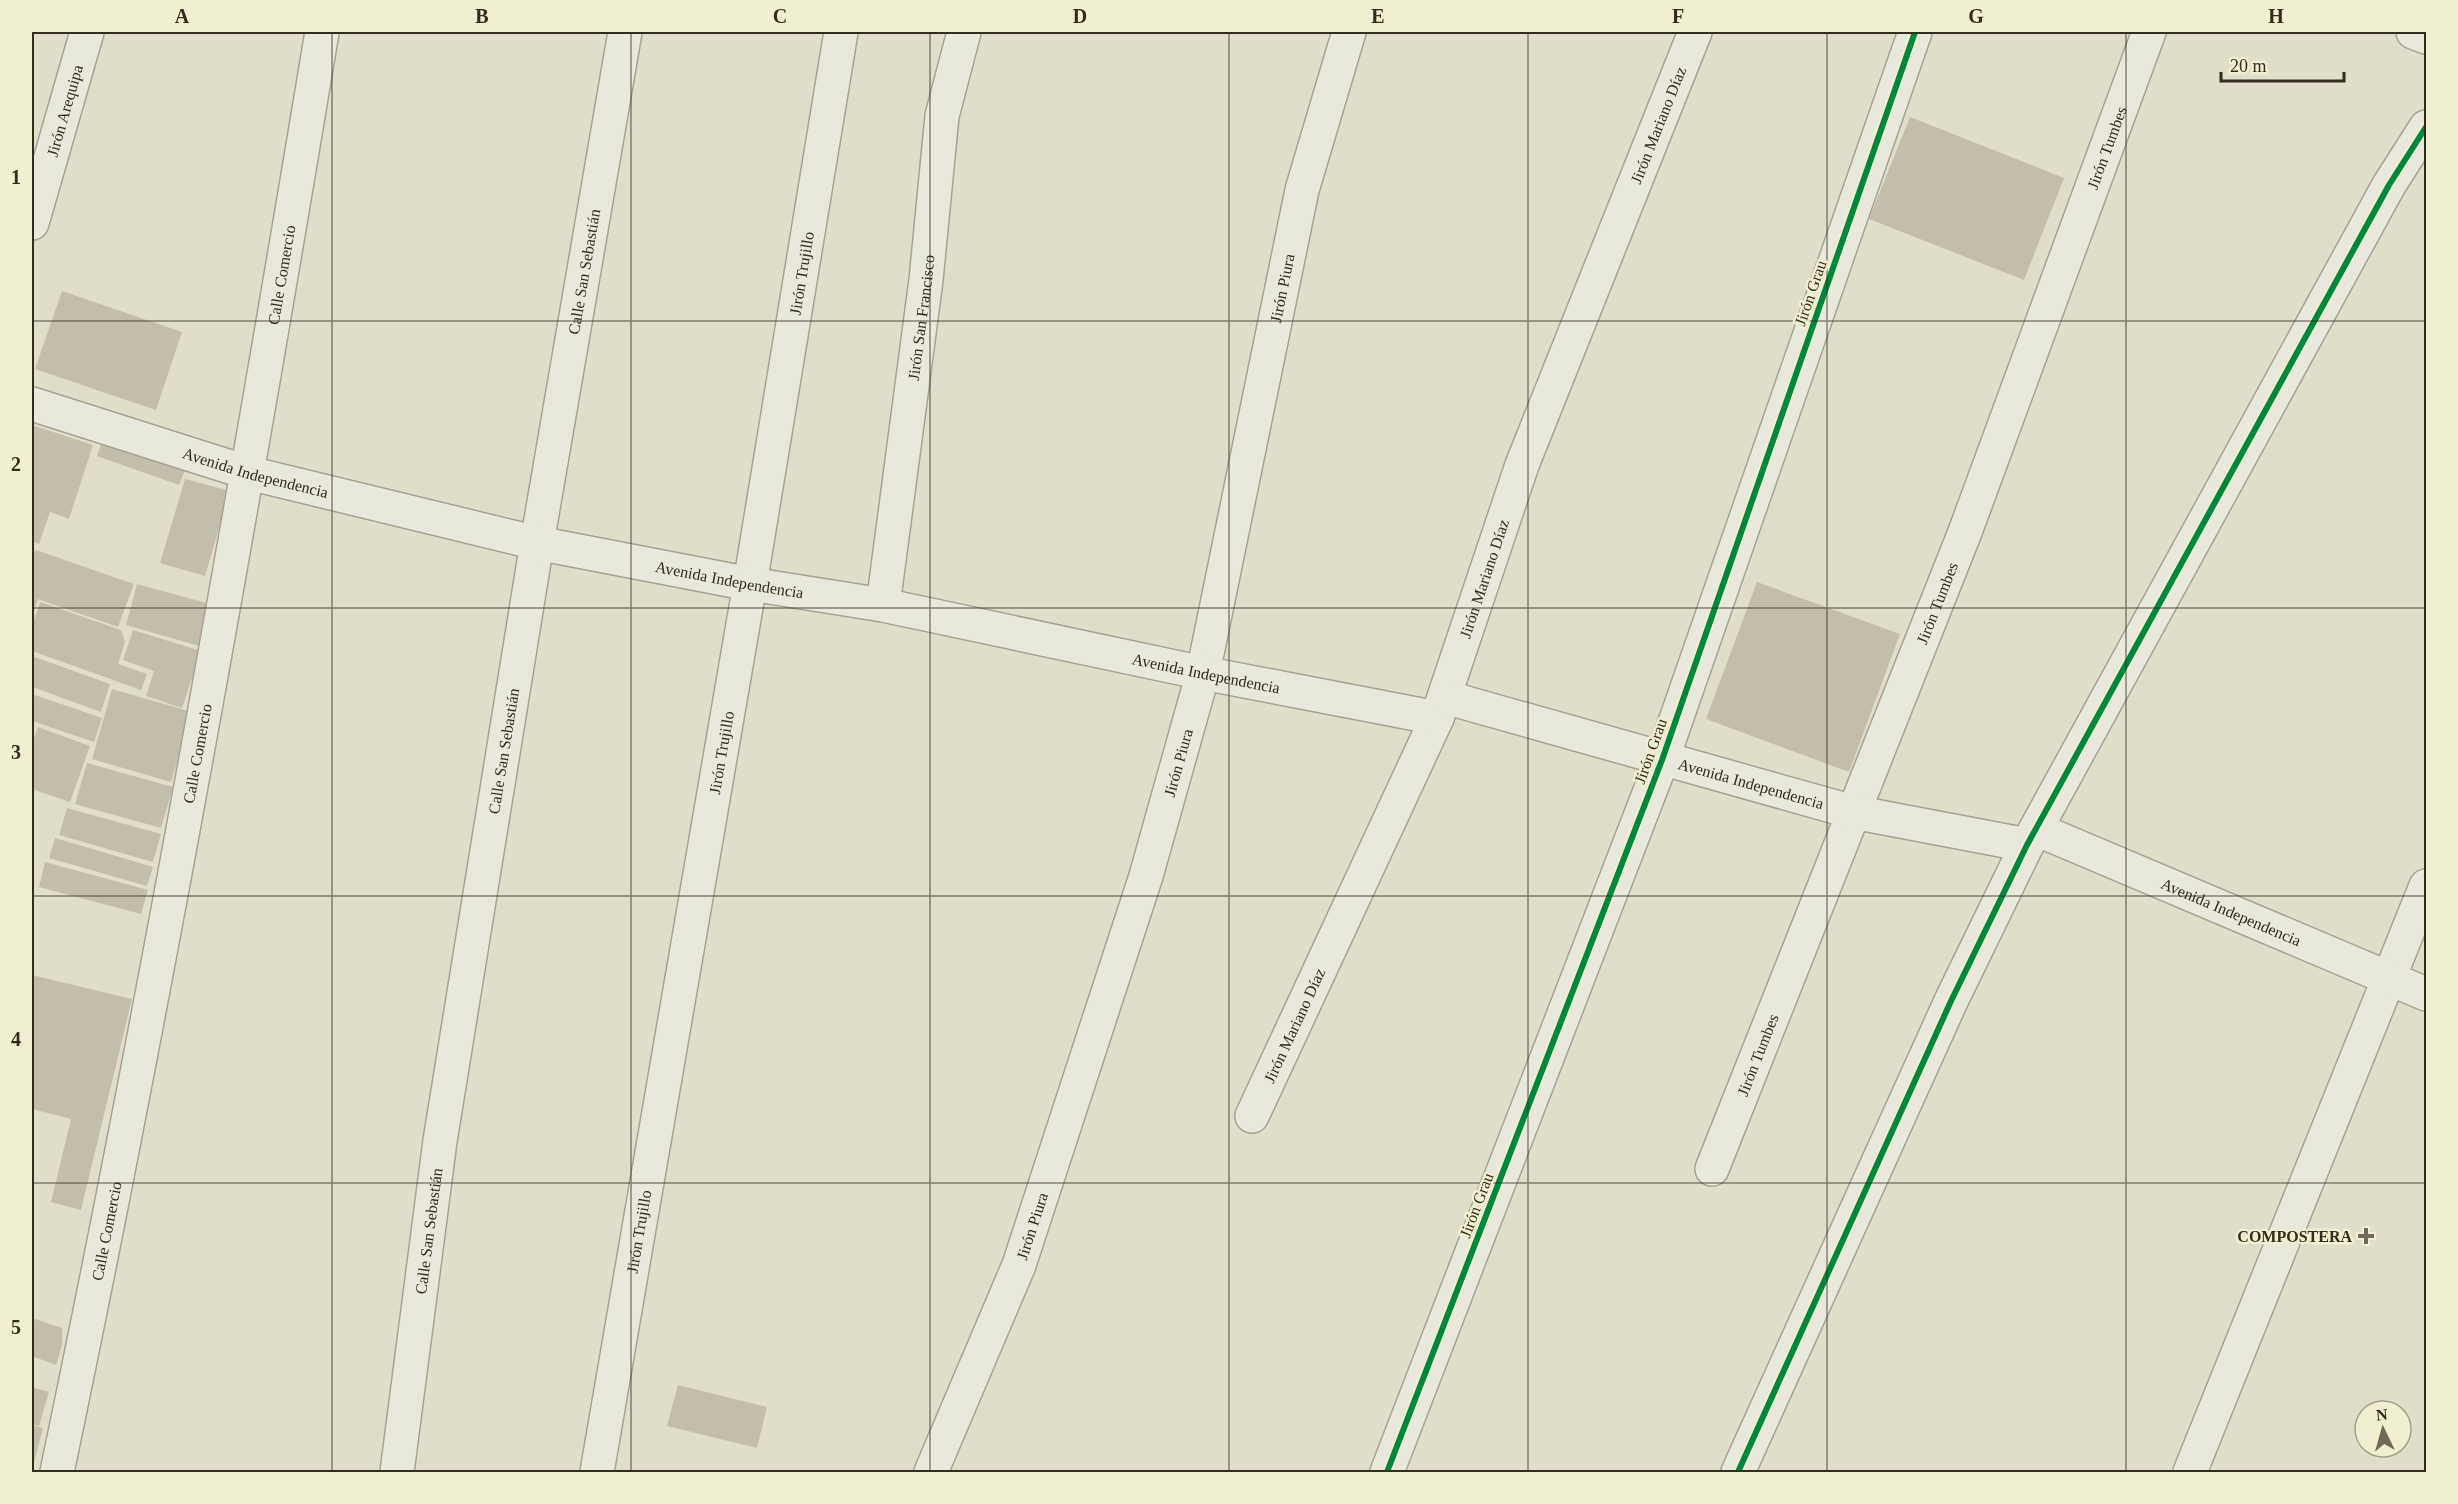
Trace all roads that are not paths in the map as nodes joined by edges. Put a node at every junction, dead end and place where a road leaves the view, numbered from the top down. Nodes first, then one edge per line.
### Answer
1 (87, 32) edge
2 (322, 32) edge
3 (625, 32) edge
4 (841, 32) edge
5 (964, 32) edge
6 (1349, 32) edge
7 (1695, 32) edge
8 (1915, 32) edge
9 (2149, 32) edge
10 (2413, 32) edge
11 (2427, 37) edge
12 (2427, 127) edge
13 (32, 223) edge
14 (32, 404) edge
15 (249, 473) junction
16 (537, 543) junction
17 (750, 584) junction
18 (883, 605) junction
19 (1203, 673) junction
20 (1441, 708) junction
21 (1662, 760) junction
22 (1853, 812) junction
23 (2031, 837) junction
24 (2427, 886) edge
25 (2388, 977) junction
26 (2427, 994) edge
27 (1252, 1116) dead end
28 (1712, 1169) dead end
29 (57, 1473) edge
30 (397, 1473) edge
31 (597, 1473) edge
32 (931, 1473) edge
33 (1387, 1473) edge
34 (1738, 1473) edge
35 (2190, 1473) edge

1 - 13 street, Jirón Arequipa
2 - 15 street, Calle Comercio
3 - 16 street, Calle San Sebastián
4 - 17 street, Jirón Trujillo
5 - 18 street, Jirón San Francisco
6 - 19 street, Jirón Piura
7 - 20 street, Jirón Mariano Díaz
8 - 21 street, Jirón Grau
9 - 22 street, Jirón Tumbes
10 - 11 street
12 - 23 street
14 - 15 street, Avenida Independencia
15 - 16 street, Avenida Independencia
15 - 29 street, Calle Comercio
16 - 17 street, Avenida Independencia
16 - 30 street, Calle San Sebastián
17 - 18 street, Avenida Independencia
17 - 31 street, Jirón Trujillo
18 - 19 street, Avenida Independencia
19 - 20 street, Avenida Independencia
19 - 32 street, Jirón Piura
20 - 21 street, Avenida Independencia
20 - 27 street, Jirón Mariano Díaz
21 - 22 street, Avenida Independencia
21 - 33 street, Jirón Grau
22 - 23 street, Avenida Independencia
22 - 28 street, Jirón Tumbes
23 - 25 street, Avenida Independencia
23 - 34 street
24 - 25 street
25 - 26 street, Avenida Independencia
25 - 35 street

